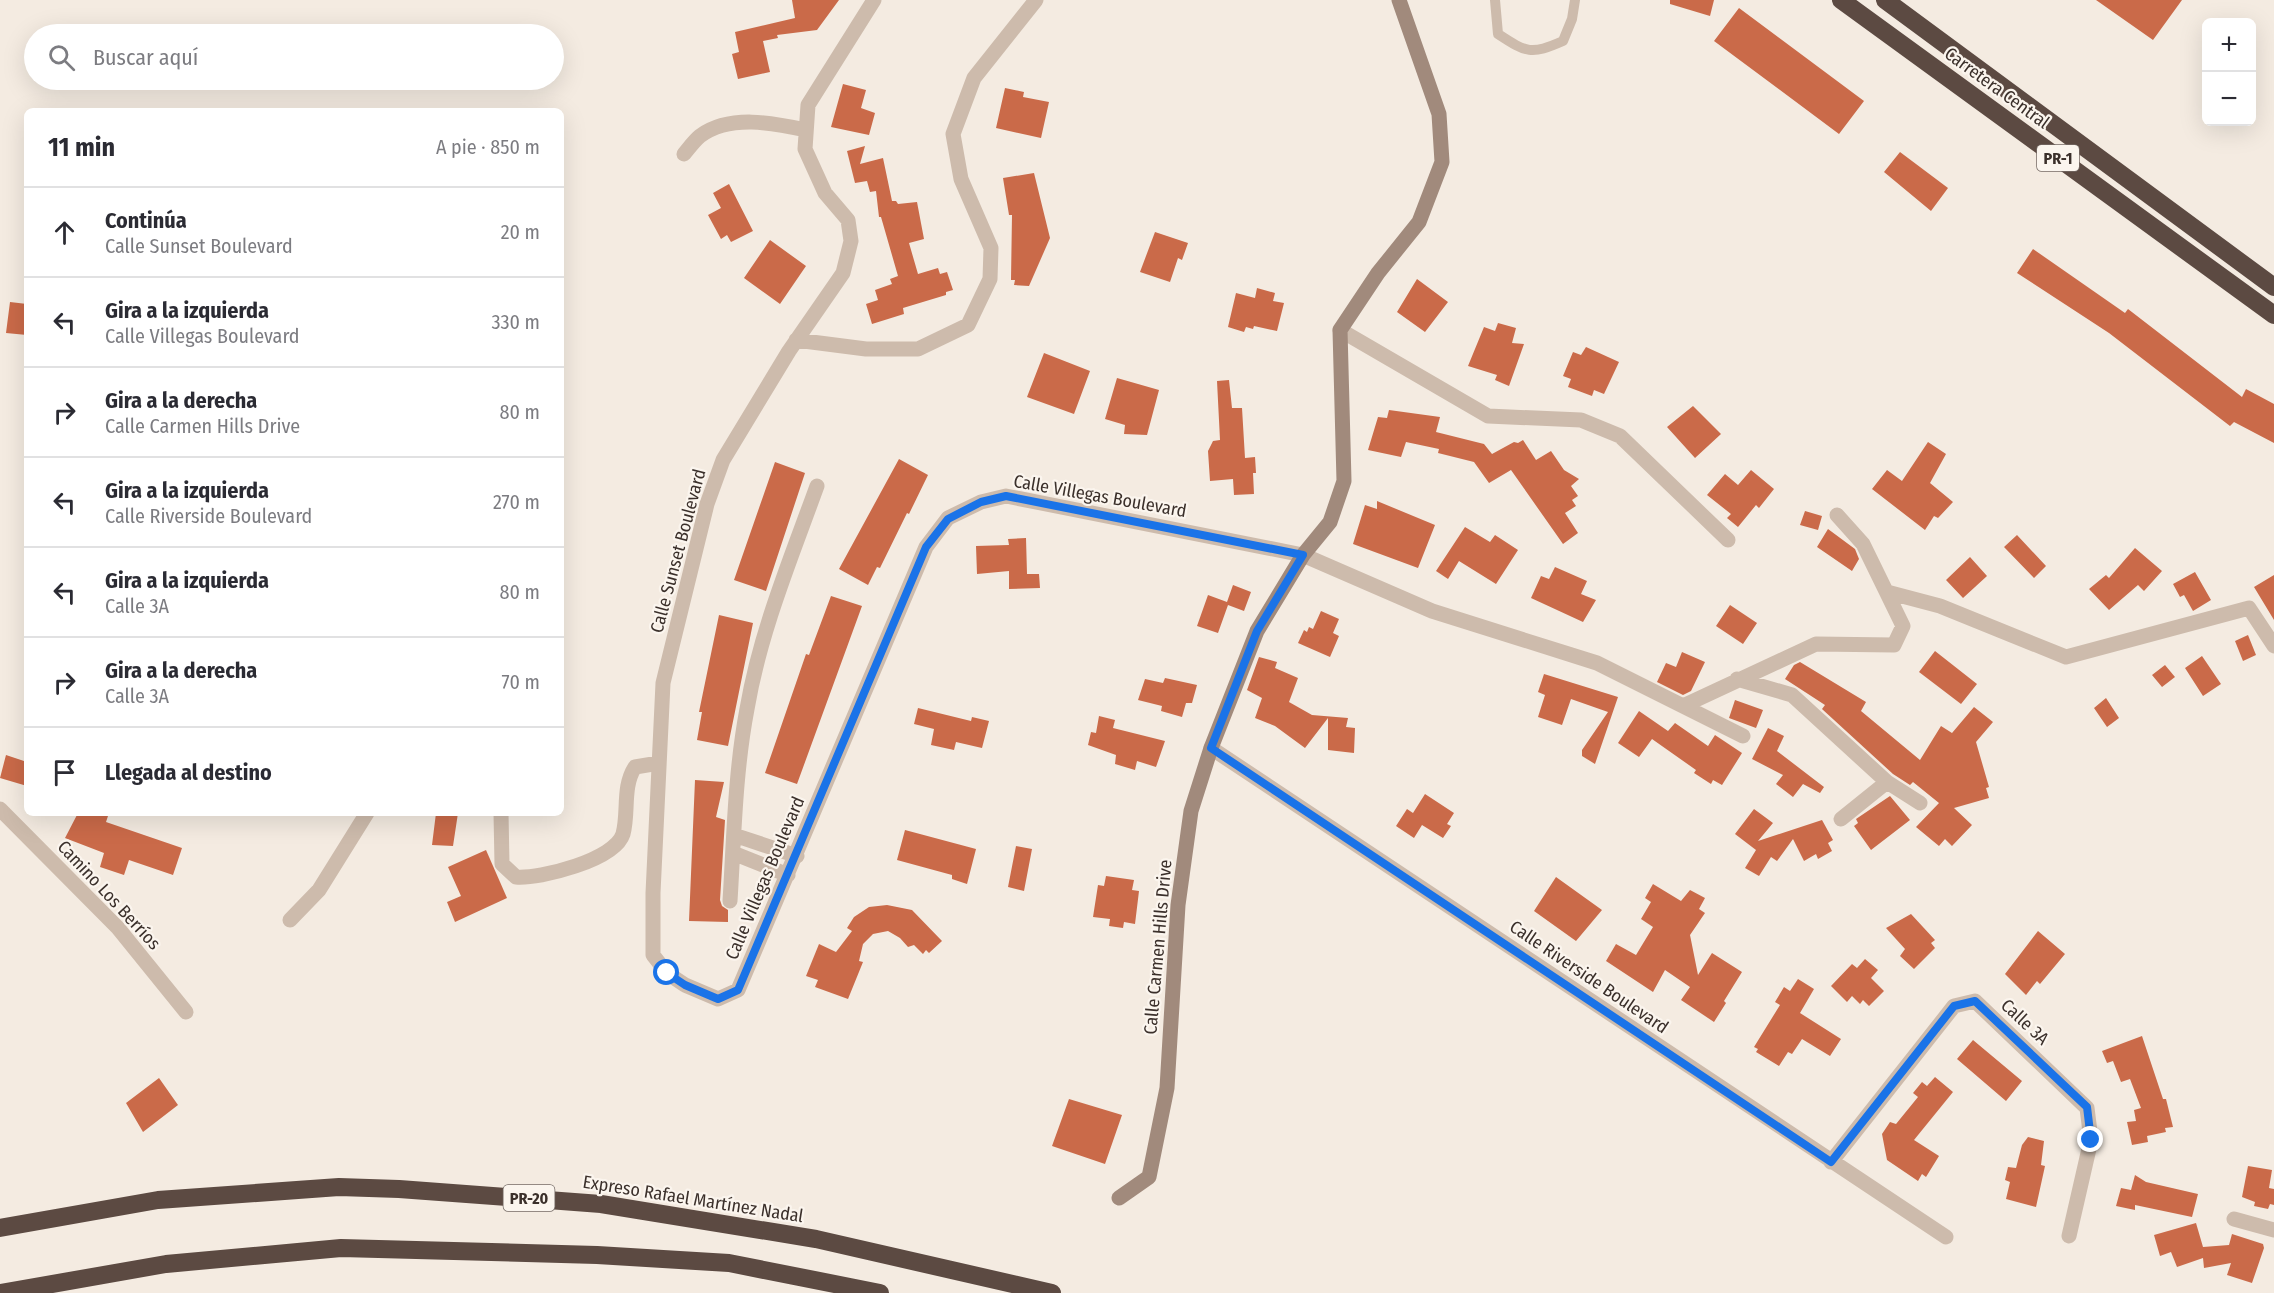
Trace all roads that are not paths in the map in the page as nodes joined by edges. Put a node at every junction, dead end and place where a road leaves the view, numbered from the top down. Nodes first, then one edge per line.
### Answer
1 (874, 0) edge
2 (1036, 0) edge
3 (1398, 0) edge
4 (1495, 0) edge
5 (1575, 0) edge
6 (1841, 0) edge
7 (1885, 0) edge
8 (806, 130) junction
9 (684, 154) dead end
10 (2274, 287) edge
11 (2274, 315) edge
12 (1340, 330) junction
13 (796, 340) junction
14 (817, 486) dead end
15 (1837, 515) dead end
16 (1728, 540) dead end
17 (1303, 555) junction
18 (1887, 592) junction
19 (2274, 646) edge
20 (1737, 680) junction
21 (1685, 705) junction
22 (1743, 736) dead end
23 (1211, 748) junction
24 (659, 763) junction
25 (1887, 782) junction
26 (1920, 803) dead end
27 (0, 810) edge
28 (365, 816) edge
29 (501, 816) edge
30 (1841, 819) dead end
31 (734, 835) junction
32 (733, 853) junction
33 (797, 856) junction
34 (788, 875) junction
35 (730, 901) dead end
36 (290, 920) dead end
37 (718, 999) joint
38 (186, 1012) dead end
39 (1831, 1162) junction
40 (1119, 1198) dead end
41 (2234, 1219) dead end
42 (0, 1228) edge
43 (2274, 1230) edge
44 (2069, 1236) dead end
45 (1946, 1237) dead end
46 (1, 1293) edge
47 (880, 1293) edge
48 (1052, 1293) edge

1 - 8 street, Calle Sunset Boulevard
2 - 13 street
3 - 12 street
4 - 5 lane
6 - 11 highway, Carretera Central / PR-1
7 - 10 highway, Carretera Central / PR-1
8 - 9 street
8 - 13 street, Calle Sunset Boulevard
12 - 16 street
12 - 17 street, Calle Carmen Hills Drive
13 - 24 street, Calle Sunset Boulevard
14 - 31 street
15 - 18 street
17 - 21 street, Calle Villegas Boulevard
17 - 23 street, Calle Carmen Hills Drive
17 - 33 street, Calle Villegas Boulevard
18 - 19 street
18 - 20 street
20 - 21 street
20 - 25 street
21 - 22 street, Calle Villegas Boulevard
23 - 39 street, Calle Riverside Boulevard
23 - 40 street, Calle Carmen Hills Drive
24 - 29 street
24 - 37 street, Calle Sunset Boulevard
25 - 26 street
25 - 30 street
27 - 38 street, Camino Los Berríos
28 - 36 street
31 - 32 street
31 - 33 street
32 - 34 street
32 - 35 street
33 - 34 street, Calle Villegas Boulevard
34 - 37 street, Calle Villegas Boulevard
39 - 44 street, Calle 3A
39 - 45 street, Calle Riverside Boulevard
41 - 43 street
42 - 48 highway, Expreso Rafael Martínez Nadal / PR-20
46 - 47 highway

